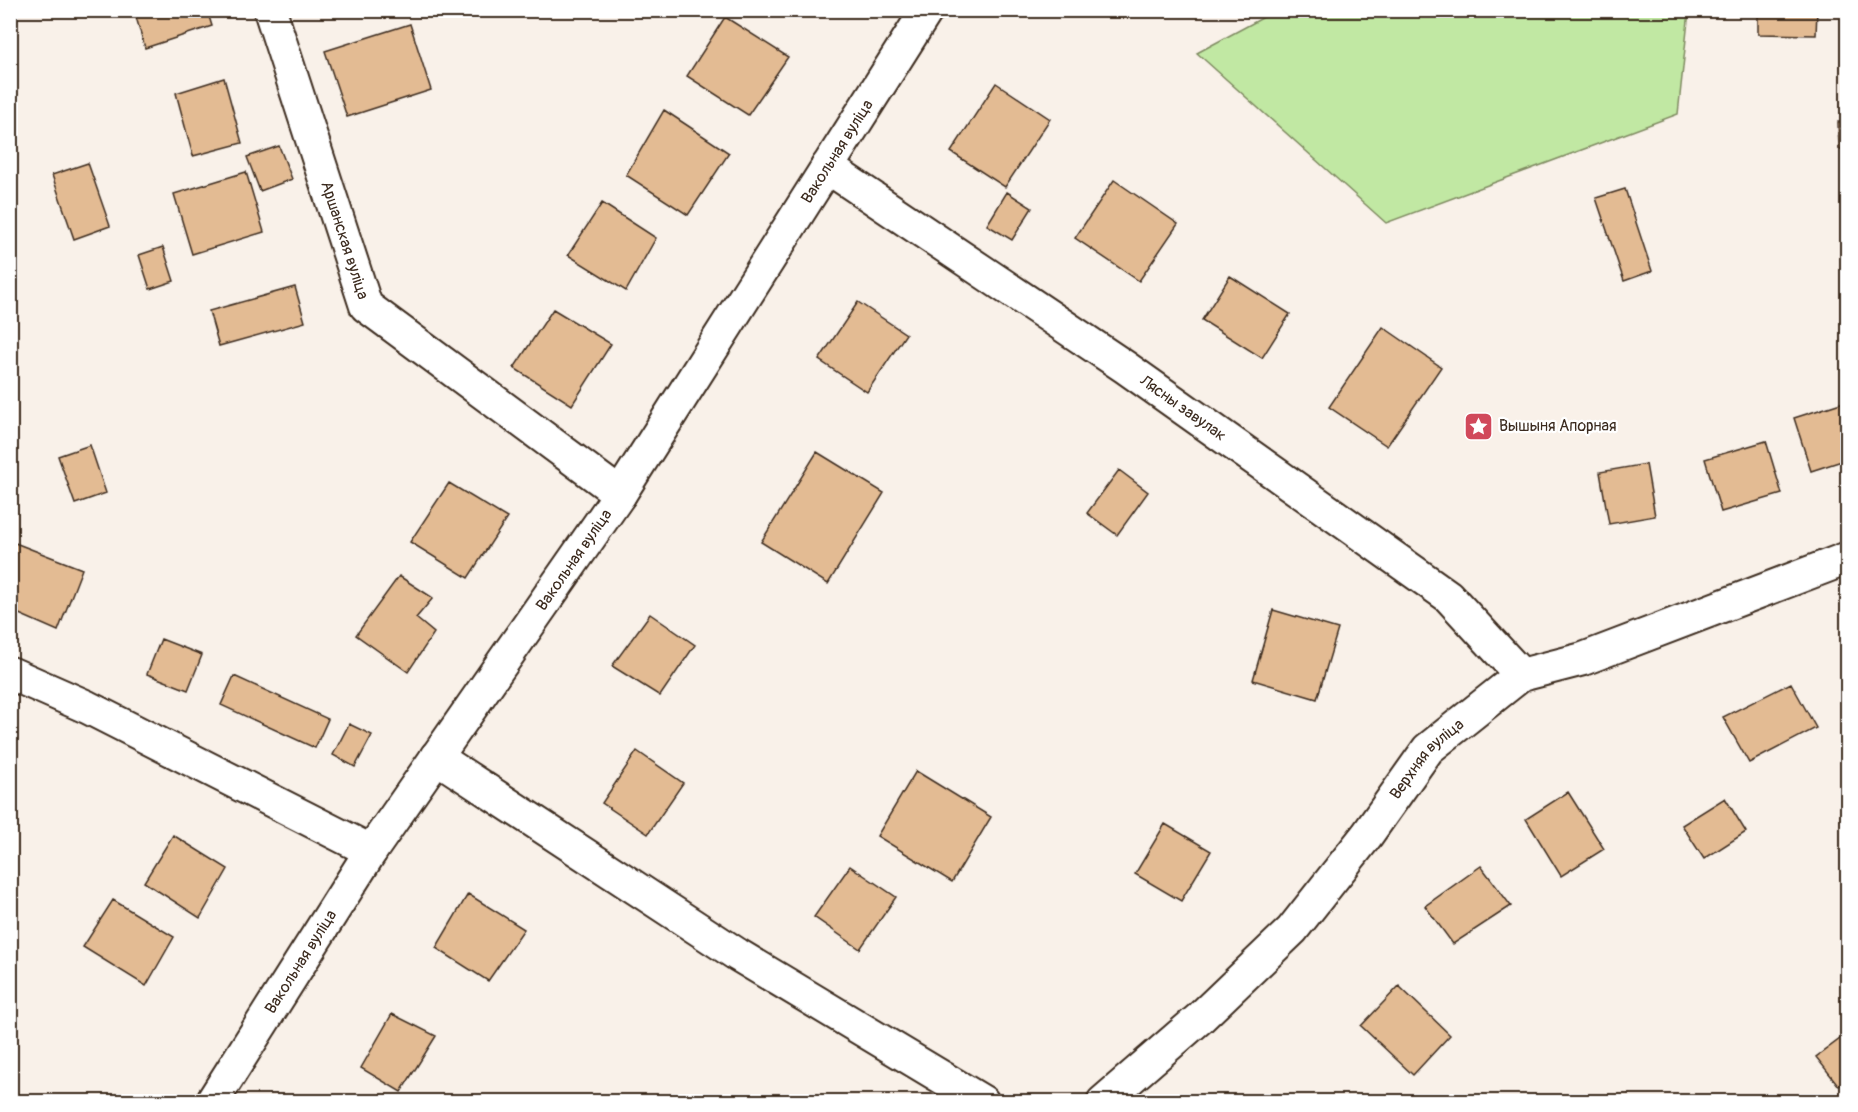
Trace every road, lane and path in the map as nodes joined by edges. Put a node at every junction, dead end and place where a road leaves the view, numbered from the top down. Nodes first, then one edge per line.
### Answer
1 (270, 10) edge
2 (927, 10) edge
3 (827, 167) junction
4 (620, 494) junction
5 (1848, 558) edge
6 (10, 673) edge
7 (1521, 675) junction
8 (436, 757) junction
9 (371, 852) junction
10 (212, 1101) edge
11 (983, 1101) edge
12 (1103, 1101) edge

1 - 4 street, Аршанская вуліца
2 - 3 street, Вакольная вуліца
3 - 4 street, Вакольная вуліца
3 - 7 street, Лясны завулак
4 - 8 street, Вакольная вуліца
5 - 7 street, Верхняя вуліца
6 - 9 street
7 - 12 street, Верхняя вуліца
8 - 9 street, Вакольная вуліца
8 - 11 street
9 - 10 street, Вакольная вуліца

